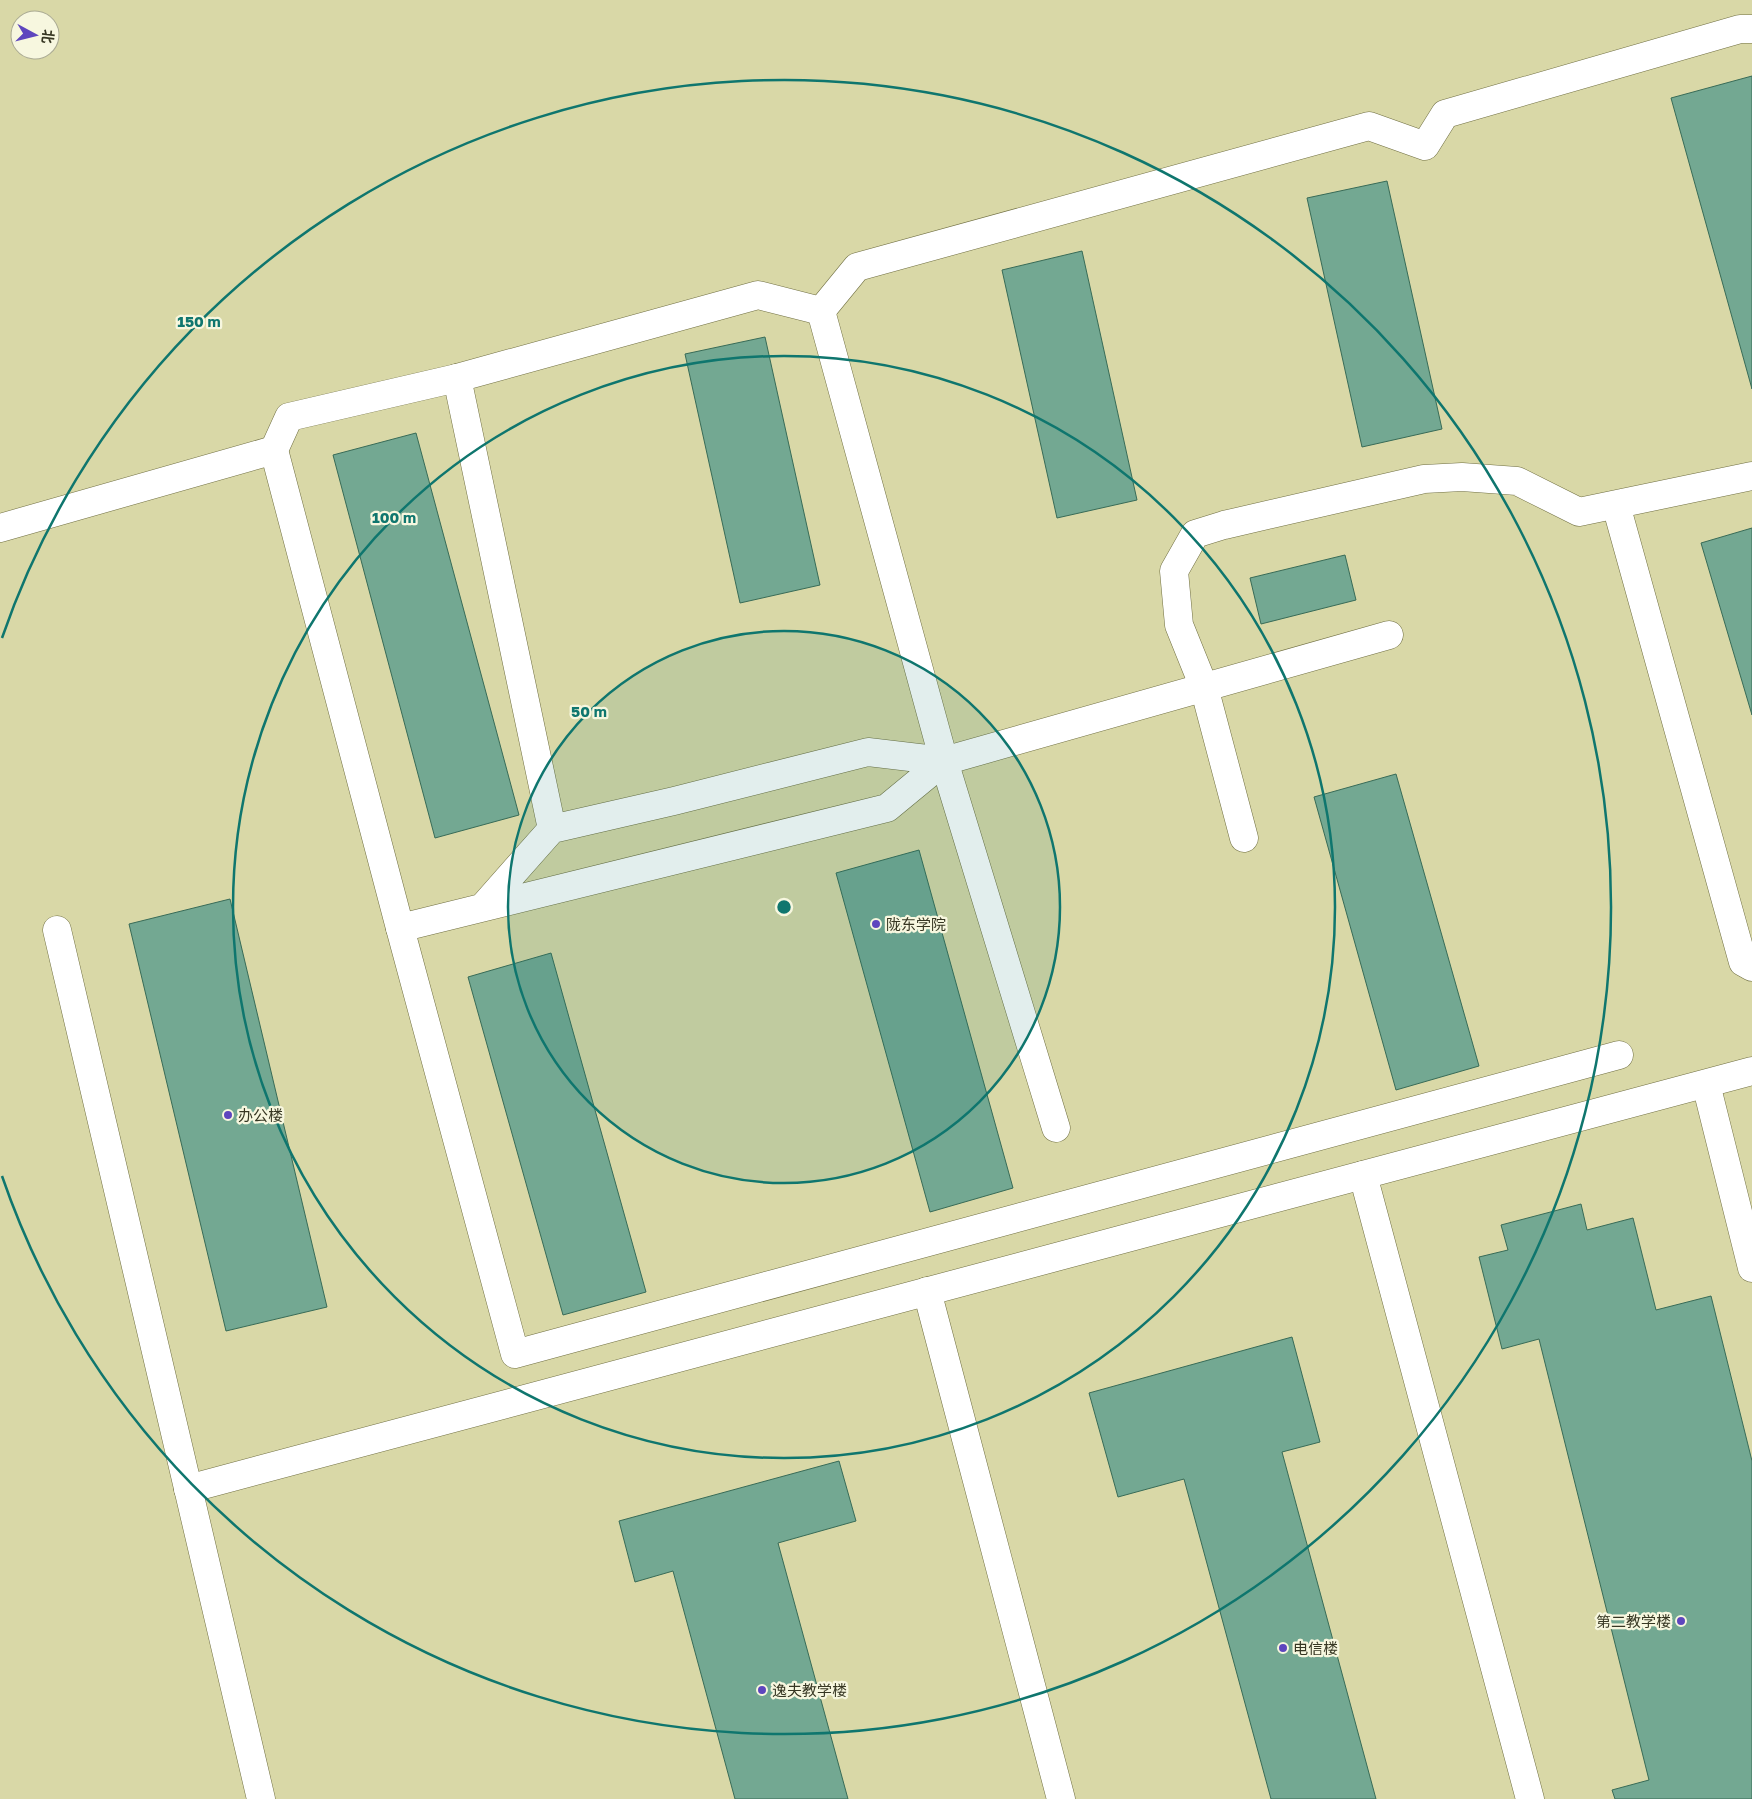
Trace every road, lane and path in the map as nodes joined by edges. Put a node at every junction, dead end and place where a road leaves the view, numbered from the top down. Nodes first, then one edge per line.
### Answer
1 (1752, 29) edge
2 (821, 311) junction
3 (457, 378) junction
4 (274, 450) junction
5 (1752, 476) edge
6 (1616, 505) junction
7 (0, 528) edge
8 (1389, 635) dead end
9 (1204, 687) junction
10 (944, 761) junction
11 (552, 829) junction
12 (1244, 838) dead end
13 (483, 907) junction
14 (400, 928) junction
15 (56, 930) dead end
16 (1752, 967) edge
17 (1619, 1055) dead end
18 (1752, 1071) edge
19 (1706, 1084) junction
20 (1056, 1128) dead end
21 (1363, 1175) junction
22 (1752, 1268) edge
23 (927, 1291) junction
24 (188, 1489) junction
25 (261, 1799) edge
26 (1061, 1799) edge
27 (1530, 1799) edge

1 - 2 lane
2 - 3 lane
2 - 10 lane
3 - 4 lane
3 - 11 lane
4 - 7 lane
4 - 14 lane
5 - 6 lane
6 - 9 lane
6 - 16 lane
8 - 9 lane
9 - 10 lane
9 - 12 lane
10 - 11 lane
10 - 13 lane
10 - 20 lane
11 - 13 lane
13 - 14 lane
14 - 17 lane
15 - 24 lane
18 - 19 lane
19 - 21 lane
19 - 22 lane
21 - 23 lane
21 - 27 lane
23 - 24 lane
23 - 26 lane
24 - 25 lane

